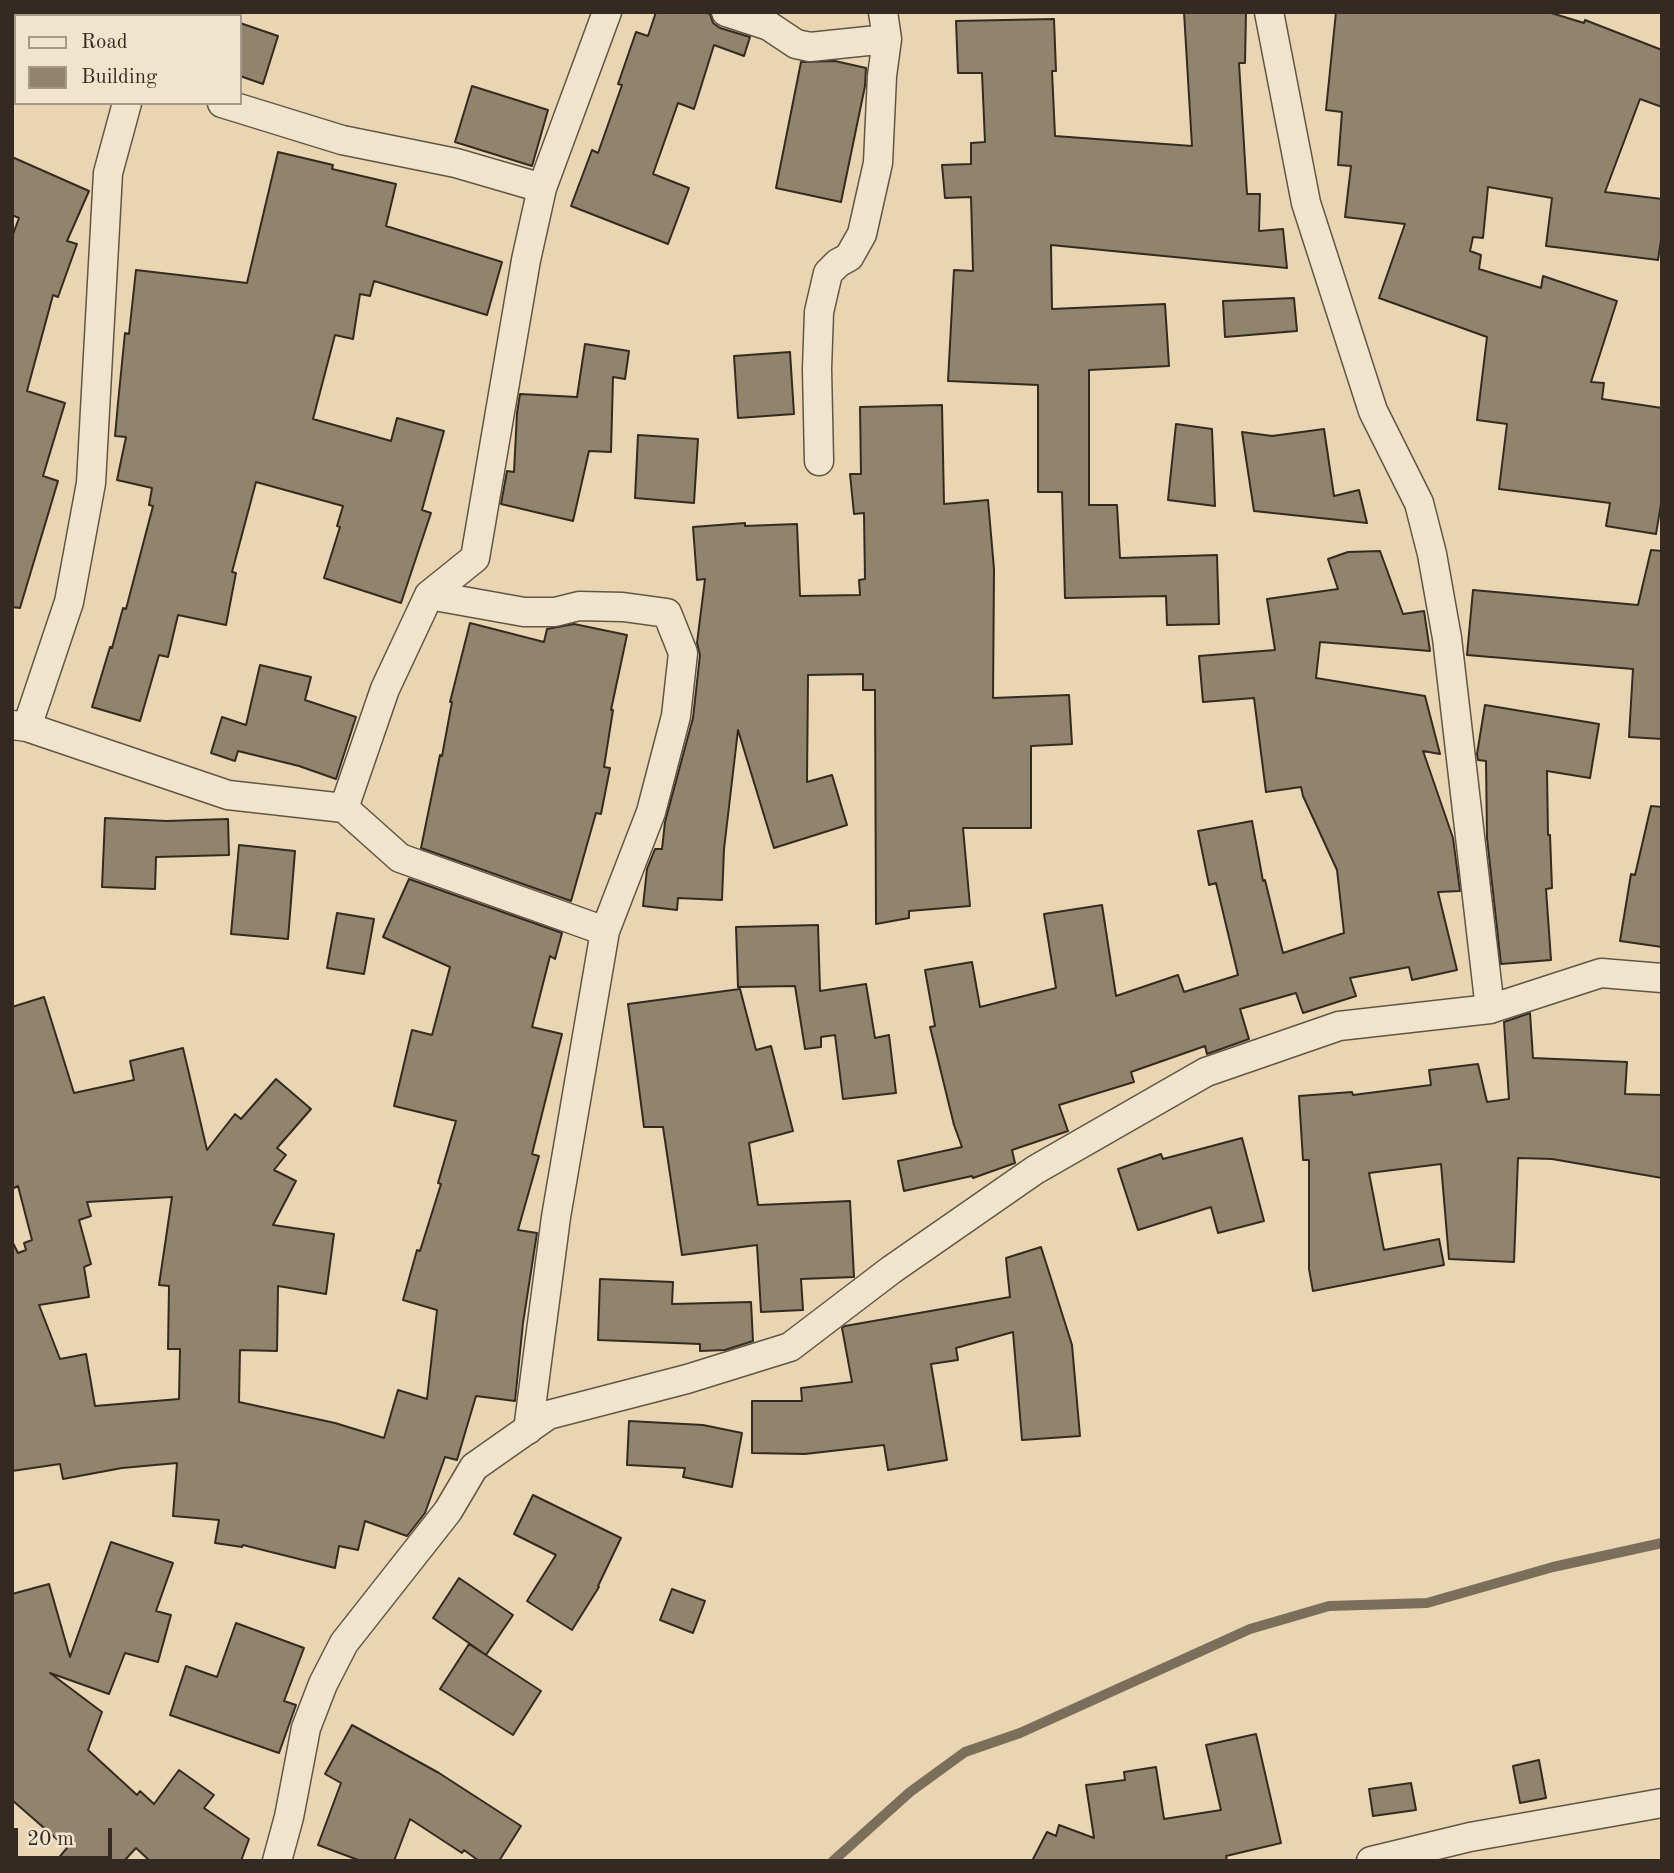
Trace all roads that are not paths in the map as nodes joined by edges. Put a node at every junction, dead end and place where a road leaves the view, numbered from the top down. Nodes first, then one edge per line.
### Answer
1 (607, 12) edge
2 (726, 12) edge
3 (1269, 12) edge
4 (885, 26) edge
5 (126, 105) edge
6 (228, 105) edge
7 (542, 188) junction
8 (819, 461) dead end
9 (429, 595) junction
10 (19, 726) edge
11 (344, 808) junction
12 (605, 931) junction
13 (1662, 978) edge
14 (1490, 1009) junction
15 (528, 1430) junction
16 (1662, 1803) edge
17 (277, 1861) edge
18 (1371, 1861) edge

1 - 7 street
2 - 4 street
3 - 14 street
4 - 8 street
5 - 10 street
6 - 7 street
7 - 9 street
9 - 11 street
9 - 12 street
10 - 11 street
11 - 12 street
12 - 15 street
13 - 14 street
14 - 15 street
15 - 17 street
16 - 18 street

